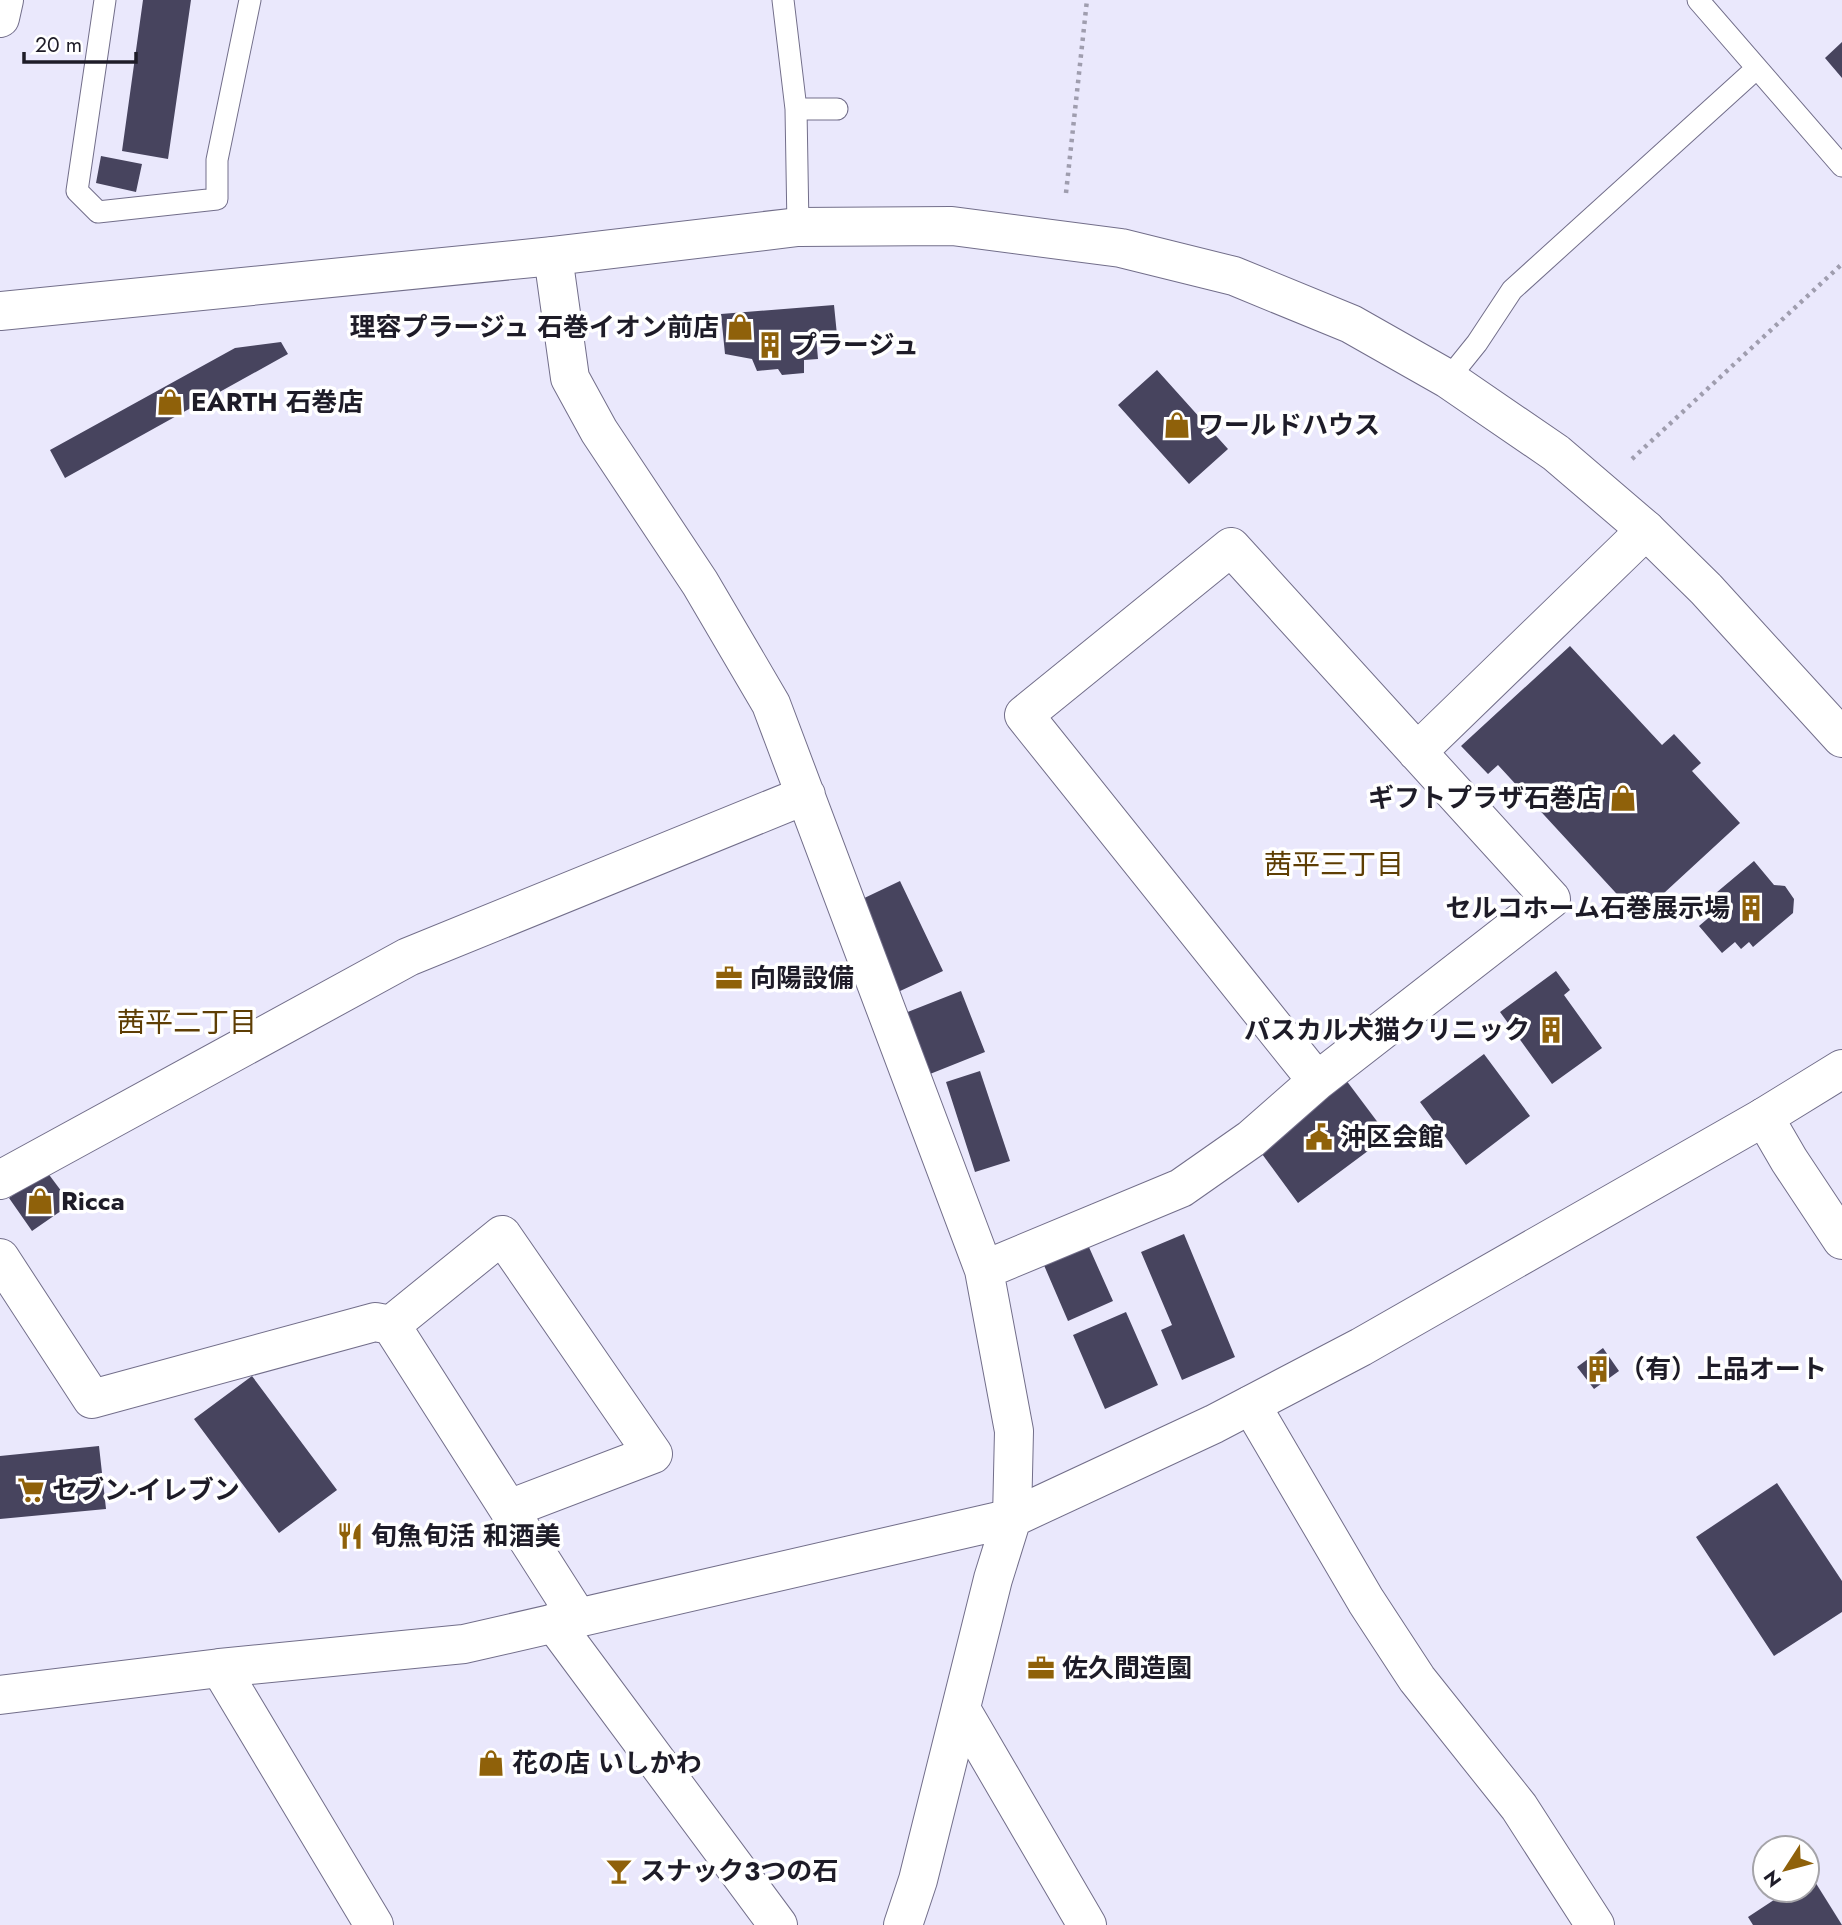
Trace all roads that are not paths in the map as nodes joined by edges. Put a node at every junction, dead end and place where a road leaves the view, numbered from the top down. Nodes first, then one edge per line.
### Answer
1 (4, 0) edge
2 (105, 0) edge
3 (250, 0) edge
4 (783, 0) edge
5 (1698, 0) edge
6 (0, 18) edge
7 (1757, 68) junction
8 (796, 109) junction
9 (837, 109) dead end
10 (1842, 166) edge
11 (797, 228) junction
12 (553, 256) junction
13 (0, 311) edge
14 (1448, 379) junction
15 (1646, 530) junction
16 (1842, 738) edge
17 (1417, 752) junction
18 (806, 794) junction
19 (1842, 1069) edge
20 (1317, 1081) junction
21 (1764, 1117) junction
22 (0, 1180) edge
23 (1842, 1240) edge
24 (0, 1258) edge
25 (984, 1270) junction
26 (391, 1325) junction
27 (1251, 1405) junction
28 (509, 1509) junction
29 (1012, 1518) junction
30 (566, 1620) junction
31 (220, 1668) junction
32 (0, 1696) edge
33 (961, 1709) junction
34 (374, 1925) edge
35 (778, 1925) edge
36 (903, 1925) edge
37 (1087, 1925) edge
38 (1595, 1925) edge

1 - 6 street
2 - 3 lane
4 - 8 lane
5 - 7 lane
7 - 10 lane
7 - 14 lane
8 - 9 lane
8 - 11 lane
11 - 12 street
11 - 14 street
12 - 13 street
12 - 18 street
14 - 15 street
15 - 16 street
15 - 17 street
17 - 20 street
17 - 20 street
18 - 22 street
18 - 25 street
19 - 21 street
20 - 25 street
21 - 23 street
21 - 27 street
24 - 26 street
25 - 29 street
26 - 28 street
26 - 28 street
27 - 29 street
27 - 38 street
28 - 30 street
29 - 30 street
29 - 33 street
30 - 31 street
30 - 35 street
31 - 32 street
31 - 34 street
33 - 36 street
33 - 37 street

